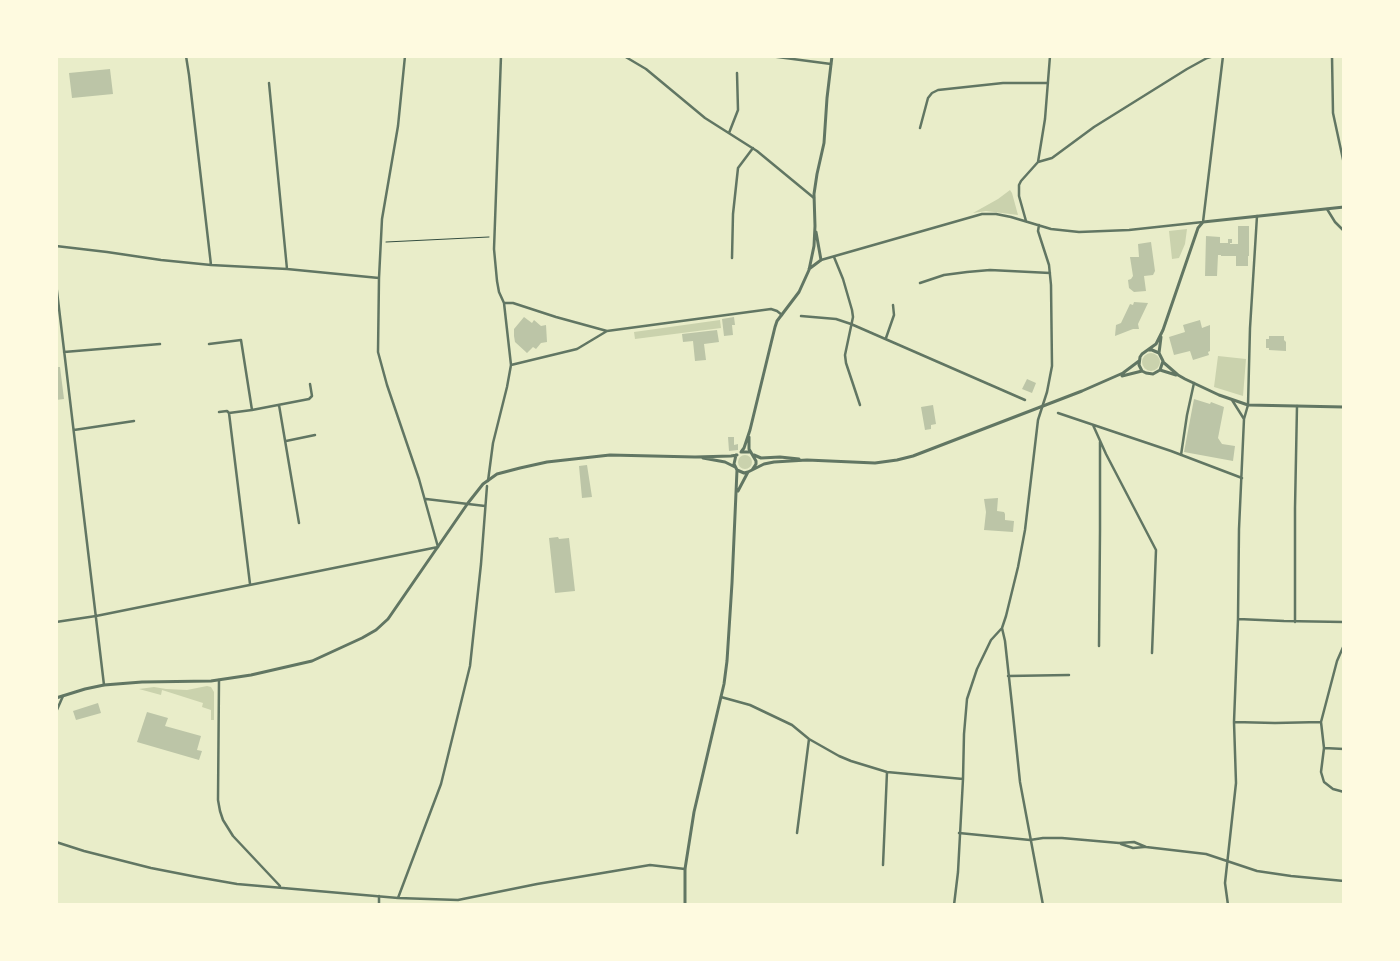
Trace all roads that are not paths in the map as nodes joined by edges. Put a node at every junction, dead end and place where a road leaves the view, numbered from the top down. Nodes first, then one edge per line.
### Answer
1 (186, 56) edge
2 (405, 56) edge
3 (501, 56) edge
4 (624, 56) edge
5 (770, 56) edge
6 (832, 56) edge
7 (1050, 56) edge
8 (1214, 56) edge
9 (1223, 56) edge
10 (1332, 56) edge
11 (831, 64) junction
12 (737, 73) dead end
13 (269, 83) dead end
14 (1048, 83) junction
15 (920, 128) dead end
16 (729, 133) junction
17 (753, 148) junction
18 (1038, 162) junction
19 (1344, 164) edge
20 (814, 198) junction
21 (1344, 207) edge
22 (1327, 209) junction
23 (1257, 216) junction
24 (1026, 221) junction
25 (1203, 222) junction
26 (1039, 225) junction
27 (815, 226) junction
28 (1344, 231) edge
29 (56, 246) edge
30 (834, 257) junction
31 (732, 258) dead end
32 (821, 260) junction
33 (211, 265) junction
34 (287, 269) junction
35 (809, 270) junction
36 (1050, 274) junction
37 (379, 278) junction
38 (920, 282) dead end
39 (56, 283) edge
40 (504, 303) junction
41 (894, 305) dead end
42 (782, 315) junction
43 (801, 316) dead end
44 (851, 324) junction
45 (1163, 330) junction
46 (608, 331) junction
47 (886, 338) junction
48 (160, 344) dead end
49 (210, 344) dead end
50 (1148, 350) junction
51 (64, 352) junction
52 (1159, 353) junction
53 (1138, 361) junction
54 (1163, 361) junction
55 (511, 365) junction
56 (1160, 370) junction
57 (1142, 371) junction
58 (1178, 375) junction
59 (1114, 378) junction
60 (1194, 383) junction
61 (310, 384) dead end
62 (1025, 400) dead end
63 (1232, 400) junction
64 (279, 405) junction
65 (860, 405) dead end
66 (1248, 405) junction
67 (1297, 406) junction
68 (1042, 407) junction
69 (1344, 407) edge
70 (252, 410) junction
71 (219, 412) dead end
72 (229, 412) junction
73 (1058, 414) dead end
74 (1244, 419) junction
75 (134, 421) dead end
76 (1093, 425) junction
77 (74, 430) junction
78 (750, 430) junction
79 (314, 435) dead end
80 (286, 441) junction
81 (1100, 441) junction
82 (741, 452) junction
83 (752, 454) junction
84 (737, 455) junction
85 (1181, 455) junction
86 (696, 457) junction
87 (807, 460) junction
88 (736, 468) junction
89 (752, 470) junction
90 (748, 472) junction
91 (1242, 478) junction
92 (488, 481) junction
93 (487, 486) dead end
94 (736, 496) junction
95 (426, 499) junction
96 (468, 504) junction
97 (485, 506) junction
98 (299, 523) dead end
99 (438, 547) junction
100 (250, 584) junction
101 (96, 616) junction
102 (1238, 619) junction
103 (56, 622) edge
104 (1295, 622) junction
105 (1344, 622) edge
106 (1002, 628) junction
107 (1344, 645) edge
108 (1099, 646) dead end
109 (1152, 653) dead end
110 (1340, 653) junction
111 (1344, 659) edge
112 (1069, 675) dead end
113 (1008, 676) junction
114 (219, 680) junction
115 (104, 685) junction
116 (63, 696) junction
117 (720, 697) junction
118 (56, 698) edge
119 (56, 712) edge
120 (1234, 722) junction
121 (1321, 722) junction
122 (809, 739) junction
123 (1324, 748) junction
124 (1344, 749) edge
125 (887, 772) junction
126 (963, 779) junction
127 (1344, 792) edge
128 (959, 832) junction
129 (797, 834) dead end
130 (1030, 840) junction
131 (56, 842) edge
132 (1118, 843) junction
133 (1146, 847) junction
134 (1227, 862) junction
135 (883, 865) dead end
136 (685, 869) junction
137 (1344, 881) edge
138 (281, 887) junction
139 (379, 896) junction
140 (398, 898) junction
141 (379, 905) edge
142 (685, 905) edge
143 (954, 905) edge
144 (1043, 905) edge
145 (1228, 905) edge

1 - 33 street
2 - 37 street
3 - 40 street
4 - 16 street
5 - 11 street
6 - 11 street
7 - 14 street
8 - 18 street
9 - 25 street
10 - 19 street
11 - 20 street
12 - 16 street
13 - 34 street
14 - 15 street
14 - 18 street
16 - 17 street
17 - 20 street
17 - 31 street
18 - 24 street
20 - 27 street
21 - 22 street
22 - 23 street
22 - 28 street
23 - 25 street
23 - 66 street
24 - 26 street
24 - 30 street
25 - 26 street
25 - 45 street
26 - 36 street
27 - 32 street
27 - 35 street
29 - 33 street
30 - 32 street
30 - 44 street
32 - 35 street
33 - 34 street
34 - 37 street
35 - 42 street
36 - 38 street
36 - 68 street
37 - 95 street
39 - 51 street
40 - 46 street
40 - 55 street
41 - 47 street
42 - 46 street
42 - 78 street
43 - 44 street
44 - 47 street
44 - 65 street
45 - 50 street
45 - 52 street
46 - 55 street
47 - 62 street
48 - 51 street
49 - 70 street
50 - 52 street
50 - 53 street
51 - 77 street
52 - 54 street
53 - 57 street
53 - 59 street
54 - 56 street
54 - 58 street
55 - 92 street
56 - 57 street
56 - 58 street
57 - 59 street
58 - 60 street
59 - 68 street
60 - 63 street
60 - 85 street
61 - 64 street
63 - 66 street
63 - 74 street
64 - 70 street
64 - 80 street
66 - 67 street
66 - 74 street
67 - 69 street
67 - 104 street
68 - 87 street
68 - 106 street
70 - 72 street
71 - 72 street
72 - 100 street
73 - 76 street
74 - 91 street
75 - 77 street
76 - 81 street
76 - 85 street
77 - 101 street
78 - 82 street
78 - 83 street
79 - 80 street
80 - 98 street
81 - 108 street
81 - 109 street
82 - 83 street
82 - 84 street
83 - 87 street
83 - 89 street
84 - 86 street
84 - 88 street
85 - 91 street
86 - 88 street
86 - 92 street
87 - 89 street
88 - 90 street
88 - 94 street
89 - 90 street
90 - 94 street
91 - 102 street
92 - 96 street
93 - 97 street
94 - 117 street
95 - 96 street
95 - 99 street
96 - 97 street
96 - 99 street
97 - 140 street
99 - 100 street
99 - 114 street
100 - 101 street
101 - 103 street
101 - 115 street
102 - 104 street
102 - 120 street
104 - 105 street
106 - 113 street
106 - 126 street
107 - 110 street
110 - 111 street
110 - 121 street
112 - 113 street
113 - 130 street
114 - 115 street
114 - 138 street
115 - 116 street
116 - 118 street
116 - 119 street
117 - 122 street
117 - 136 street
120 - 121 street
120 - 134 street
121 - 123 street
122 - 125 street
122 - 129 street
123 - 124 street
123 - 127 street
125 - 126 street
125 - 135 street
126 - 128 street
128 - 130 street
128 - 143 street
130 - 132 street
130 - 144 street
131 - 138 street
132 - 133 street
132 - 133 street
133 - 134 street
134 - 137 street
134 - 145 street
136 - 140 street
136 - 142 street
138 - 139 street
139 - 140 street
139 - 141 street

